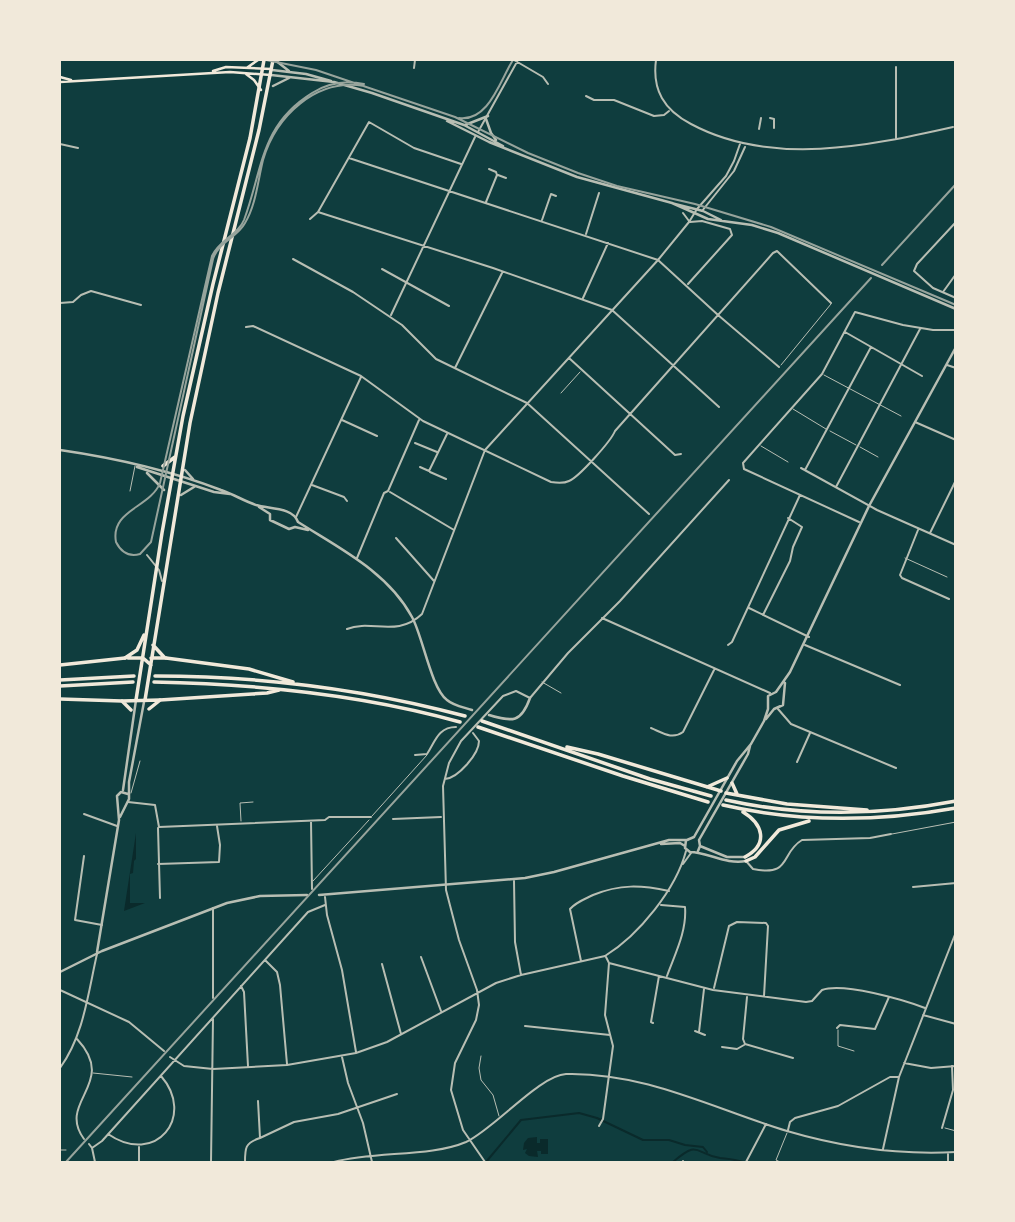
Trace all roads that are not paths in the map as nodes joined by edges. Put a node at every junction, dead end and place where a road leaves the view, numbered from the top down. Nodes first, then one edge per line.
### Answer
1 (258, 60) edge
2 (264, 60) edge
3 (274, 60) edge
4 (415, 60) edge
5 (517, 60) edge
6 (656, 60) edge
7 (248, 67) junction
8 (896, 67) dead end
9 (414, 68) dead end
10 (263, 71) junction
11 (243, 72) junction
12 (271, 72) junction
13 (210, 73) junction
14 (292, 75) junction
15 (60, 80) edge
16 (548, 84) dead end
17 (273, 86) joint
18 (261, 90) junction
19 (268, 93) junction
20 (586, 96) dead end
21 (670, 110) junction
22 (487, 117) junction
23 (761, 118) dead end
24 (771, 118) dead end
25 (447, 121) junction
26 (464, 125) junction
27 (953, 127) dead end
28 (774, 128) dead end
29 (759, 129) dead end
30 (476, 134) junction
31 (896, 139) junction
32 (498, 142) junction
33 (60, 144) edge
34 (740, 144) junction
35 (503, 146) junction
36 (746, 146) junction
37 (78, 148) dead end
38 (349, 158) junction
39 (461, 164) junction
40 (489, 169) dead end
41 (497, 175) junction
42 (506, 178) dead end
43 (449, 191) junction
44 (599, 193) dead end
45 (556, 196) dead end
46 (486, 203) junction
47 (672, 203) junction
48 (679, 206) junction
49 (697, 209) junction
50 (703, 211) junction
51 (318, 212) junction
52 (683, 212) joint
53 (694, 213) junction
54 (699, 215) junction
55 (310, 219) dead end
56 (720, 220) junction
57 (542, 221) junction
58 (689, 222) junction
59 (956, 222) edge
60 (586, 236) junction
61 (608, 243) junction
62 (423, 246) junction
63 (293, 259) dead end
64 (658, 260) junction
65 (382, 269) dead end
66 (503, 272) junction
67 (956, 274) edge
68 (406, 282) junction
69 (687, 286) junction
70 (943, 292) junction
71 (956, 298) edge
72 (583, 299) junction
73 (60, 303) edge
74 (831, 303) joint
75 (141, 305) dead end
76 (449, 306) dead end
77 (954, 308) edge
78 (612, 310) junction
79 (718, 315) junction
80 (390, 317) junction
81 (246, 327) dead end
82 (920, 328) junction
83 (956, 330) edge
84 (844, 332) junction
85 (871, 347) junction
86 (956, 347) edge
87 (568, 358) junction
88 (901, 364) junction
89 (674, 365) junction
90 (946, 365) junction
91 (779, 367) joint
92 (454, 368) junction
93 (956, 368) edge
94 (582, 370) junction
95 (822, 374) junction
96 (361, 376) junction
97 (922, 376) dead end
98 (849, 388) junction
99 (561, 393) dead end
100 (527, 403) junction
101 (880, 405) junction
102 (719, 407) dead end
103 (791, 408) junction
104 (631, 415) junction
105 (901, 416) dead end
106 (420, 419) junction
107 (341, 420) junction
108 (914, 421) junction
109 (826, 429) junction
110 (447, 433) junction
111 (377, 436) dead end
112 (956, 440) edge
113 (415, 443) dead end
114 (759, 445) junction
115 (858, 446) junction
116 (60, 450) edge
117 (485, 450) junction
118 (438, 452) junction
119 (681, 454) dead end
120 (176, 456) junction
121 (878, 457) dead end
122 (590, 461) junction
123 (788, 462) dead end
124 (182, 464) junction
125 (135, 466) junction
126 (420, 467) dead end
127 (161, 468) junction
128 (800, 468) dead end
129 (186, 470) joint
130 (805, 470) junction
131 (144, 471) junction
132 (429, 471) junction
133 (172, 476) junction
134 (179, 479) junction
135 (446, 479) dead end
136 (729, 480) dead end
137 (956, 480) edge
138 (195, 481) junction
139 (312, 484) junction
140 (197, 487) junction
141 (835, 487) junction
142 (164, 490) joint
143 (130, 491) dead end
144 (388, 491) junction
145 (230, 494) junction
146 (181, 495) joint
147 (800, 495) junction
148 (167, 499) junction
149 (347, 501) dead end
150 (175, 503) junction
151 (255, 505) junction
152 (869, 506) junction
153 (273, 510) junction
154 (270, 514) junction
155 (649, 514) dead end
156 (296, 517) junction
157 (788, 518) junction
158 (298, 522) junction
159 (861, 523) junction
160 (295, 527) junction
161 (918, 529) junction
162 (455, 531) junction
163 (314, 532) junction
164 (929, 534) junction
165 (396, 538) dead end
166 (956, 545) edge
167 (147, 555) dead end
168 (905, 558) junction
169 (357, 559) junction
170 (156, 565) junction
171 (947, 577) dead end
172 (435, 581) junction
173 (163, 582) junction
174 (948, 599) dead end
175 (748, 608) junction
176 (763, 615) junction
177 (601, 617) junction
178 (414, 620) junction
179 (146, 629) junction
180 (347, 629) dead end
181 (809, 637) junction
182 (153, 645) junction
183 (728, 645) dead end
184 (804, 645) junction
185 (125, 658) junction
186 (166, 658) junction
187 (145, 661) junction
188 (60, 665) edge
189 (715, 669) junction
190 (134, 676) dead end
191 (155, 676) dead end
192 (60, 680) edge
193 (133, 682) dead end
194 (154, 682) dead end
195 (542, 682) junction
196 (785, 682) junction
197 (298, 684) junction
198 (900, 685) dead end
199 (60, 686) edge
200 (284, 689) junction
201 (761, 690) junction
202 (776, 692) junction
203 (561, 693) dead end
204 (771, 693) junction
205 (782, 695) junction
206 (530, 698) junction
207 (767, 698) junction
208 (60, 699) edge
209 (160, 699) junction
210 (136, 700) junction
211 (145, 700) junction
212 (122, 701) junction
213 (783, 705) junction
214 (768, 706) junction
215 (149, 709) joint
216 (776, 709) junction
217 (131, 710) joint
218 (472, 710) dead end
219 (133, 715) junction
220 (142, 715) junction
221 (489, 715) dead end
222 (465, 716) dead end
223 (785, 716) junction
224 (482, 721) dead end
225 (764, 721) junction
226 (460, 722) dead end
227 (456, 727) dead end
228 (478, 727) dead end
229 (651, 728) dead end
230 (811, 732) junction
231 (472, 733) dead end
232 (751, 744) junction
233 (558, 746) junction
234 (415, 755) dead end
235 (427, 755) junction
236 (140, 761) dead end
237 (797, 762) dead end
238 (896, 768) dead end
239 (727, 778) junction
240 (444, 779) junction
241 (732, 783) junction
242 (707, 787) junction
243 (122, 792) junction
244 (723, 795) junction
245 (738, 795) junction
246 (711, 796) dead end
247 (128, 799) junction
248 (956, 801) edge
249 (119, 802) junction
250 (708, 802) dead end
251 (253, 803) dead end
252 (723, 805) dead end
253 (956, 808) edge
254 (738, 809) junction
255 (883, 812) junction
256 (84, 814) dead end
257 (710, 815) junction
258 (371, 817) junction
259 (442, 817) junction
260 (393, 819) dead end
261 (816, 819) junction
262 (119, 820) junction
263 (311, 820) junction
264 (956, 822) edge
265 (241, 824) junction
266 (217, 825) junction
267 (118, 827) junction
268 (159, 827) junction
269 (891, 834) joint
270 (694, 837) junction
271 (687, 840) junction
272 (699, 840) junction
273 (656, 844) junction
274 (700, 846) junction
275 (685, 848) junction
276 (698, 851) junction
277 (691, 853) junction
278 (84, 856) dead end
279 (746, 859) junction
280 (158, 864) junction
281 (682, 864) junction
282 (514, 880) junction
283 (312, 883) junction
284 (956, 883) edge
285 (446, 885) junction
286 (913, 887) dead end
287 (312, 889) dead end
288 (669, 891) junction
289 (324, 894) junction
290 (306, 895) dead end
291 (319, 895) dead end
292 (160, 898) dead end
293 (660, 904) junction
294 (326, 905) junction
295 (213, 907) junction
296 (103, 925) junction
297 (956, 932) edge
298 (97, 954) junction
299 (605, 956) junction
300 (421, 957) dead end
301 (265, 960) junction
302 (581, 962) junction
303 (609, 963) junction
304 (382, 964) dead end
305 (60, 972) edge
306 (521, 975) junction
307 (659, 975) junction
308 (667, 977) junction
309 (241, 986) junction
310 (704, 988) junction
311 (60, 990) edge
312 (713, 990) junction
313 (477, 992) junction
314 (747, 996) junction
315 (889, 996) junction
316 (764, 997) junction
317 (213, 998) dead end
318 (87, 1003) junction
319 (925, 1008) junction
320 (442, 1012) junction
321 (923, 1015) junction
322 (213, 1018) junction
323 (653, 1023) dead end
324 (956, 1024) edge
325 (525, 1026) dead end
326 (837, 1028) joint
327 (695, 1031) dead end
328 (699, 1031) junction
329 (401, 1035) junction
330 (611, 1035) junction
331 (705, 1035) dead end
332 (76, 1038) junction
333 (745, 1044) junction
334 (722, 1047) dead end
335 (164, 1051) dead end
336 (854, 1051) dead end
337 (356, 1053) junction
338 (342, 1056) junction
339 (481, 1056) dead end
340 (170, 1057) dead end
341 (793, 1058) dead end
342 (174, 1060) junction
343 (904, 1063) junction
344 (287, 1065) junction
345 (954, 1066) edge
346 (60, 1068) edge
347 (248, 1068) junction
348 (213, 1069) junction
349 (93, 1073) junction
350 (160, 1075) junction
351 (132, 1077) dead end
352 (899, 1077) junction
353 (608, 1078) junction
354 (397, 1094) dead end
355 (258, 1101) dead end
356 (357, 1106) junction
357 (500, 1118) junction
358 (767, 1123) junction
359 (599, 1126) dead end
360 (942, 1128) joint
361 (788, 1131) junction
362 (956, 1131) edge
363 (108, 1134) junction
364 (260, 1138) junction
365 (85, 1139) dead end
366 (469, 1140) junction
367 (89, 1143) dead end
368 (139, 1146) junction
369 (92, 1148) junction
370 (60, 1150) edge
371 (66, 1150) dead end
372 (883, 1150) junction
373 (956, 1152) edge
374 (948, 1153) junction
375 (371, 1156) junction
376 (340, 1162) edge
377 (484, 1162) edge
378 (747, 1162) edge
379 (95, 1163) edge
380 (139, 1163) edge
381 (211, 1163) edge
382 (245, 1163) edge
383 (334, 1163) edge
384 (372, 1163) edge
385 (780, 1163) edge
386 (948, 1163) edge

1 - 7 main road
2 - 10 main road
3 - 12 main road
3 - 14 street
4 - 9 street
5 - 16 street
5 - 22 street
6 - 21 street
7 - 10 main road
7 - 13 main road
8 - 31 street
10 - 11 main road
10 - 12 main road
10 - 18 main road
11 - 13 main road
11 - 18 main road
12 - 14 street
12 - 19 main road
13 - 15 main road
14 - 17 street
14 - 25 street
17 - 19 main road
18 - 120 main road
19 - 124 main road
20 - 21 street
21 - 34 street
22 - 26 street
22 - 30 street
22 - 32 street
23 - 29 street
24 - 28 street
25 - 26 street
25 - 30 street
26 - 30 street
27 - 31 street
30 - 32 street
30 - 35 street
30 - 39 street
31 - 36 street
32 - 35 street
33 - 37 street
34 - 36 street
34 - 49 street
35 - 47 street
36 - 50 street
38 - 39 street
38 - 43 street
38 - 51 street
39 - 43 street
40 - 41 street
41 - 42 street
41 - 46 street
43 - 46 street
43 - 62 street
44 - 60 street
45 - 57 street
46 - 57 street
47 - 48 street
47 - 49 street
48 - 52 street
48 - 53 street
49 - 50 street
49 - 53 street
50 - 54 street
50 - 56 street
51 - 55 street
51 - 62 street
52 - 58 street
53 - 54 street
53 - 58 street
54 - 56 street
54 - 58 street
56 - 77 street
57 - 60 street
58 - 64 street
58 - 69 street
59 - 70 street
60 - 61 street
61 - 64 street
61 - 72 street
62 - 66 street
62 - 68 street
63 - 80 street
64 - 69 street
64 - 78 street
65 - 68 street
66 - 72 street
66 - 92 street
67 - 70 street
68 - 76 street
68 - 80 street
69 - 79 street
70 - 71 street
72 - 78 street
73 - 75 street
74 - 79 street
74 - 91 lane
78 - 87 street
78 - 89 street
79 - 89 street
79 - 91 street
80 - 92 street
81 - 96 street
82 - 83 street
82 - 84 street
82 - 88 street
84 - 85 street
84 - 95 street
85 - 88 street
85 - 98 street
86 - 90 street
87 - 94 street
87 - 100 street
88 - 97 street
88 - 101 street
89 - 102 street
89 - 104 street
90 - 93 street
90 - 108 street
92 - 100 street
94 - 99 lane
94 - 104 street
95 - 98 lane
95 - 103 street
96 - 106 street
96 - 107 street
98 - 101 lane
98 - 109 street
100 - 117 street
100 - 122 street
101 - 105 lane
101 - 115 street
103 - 109 lane
103 - 114 street
104 - 119 street
104 - 122 street
106 - 110 street
106 - 144 street
107 - 111 street
107 - 139 street
108 - 112 street
108 - 152 street
109 - 115 lane
109 - 130 street
110 - 117 street
110 - 118 street
113 - 118 street
114 - 123 lane
114 - 147 street
115 - 121 lane
115 - 141 street
116 - 125 street
117 - 122 street
117 - 162 street
118 - 132 street
120 - 127 main road
120 - 133 main road
122 - 155 street
124 - 129 main road
124 - 134 main road
125 - 127 street
125 - 131 street
125 - 143 lane
126 - 132 street
127 - 133 street
128 - 130 street
129 - 138 street
130 - 141 street
131 - 133 street
131 - 142 street
132 - 135 street
133 - 134 street
133 - 148 main road
134 - 138 street
134 - 140 street
134 - 150 main road
136 - 177 street
137 - 164 street
138 - 145 street
139 - 149 street
139 - 156 street
140 - 145 street
140 - 146 street
141 - 152 street
142 - 148 main road
144 - 162 street
144 - 169 street
145 - 151 street
146 - 150 main road
147 - 157 street
147 - 159 street
148 - 170 main road
150 - 173 main road
151 - 153 street
151 - 154 street
152 - 159 street
152 - 161 street
153 - 154 street
153 - 156 street
154 - 160 street
156 - 158 street
157 - 175 street
157 - 176 street
158 - 160 street
158 - 163 street
159 - 181 street
160 - 163 street
161 - 164 street
161 - 168 street
162 - 172 street
163 - 169 street
164 - 166 street
165 - 172 street
167 - 170 street
168 - 171 lane
168 - 174 street
169 - 178 street
170 - 173 street
170 - 179 main road
172 - 178 street
173 - 182 main road
175 - 176 street
175 - 183 street
176 - 181 street
177 - 189 street
177 - 195 street
178 - 180 street
178 - 218 street
179 - 185 main road
179 - 187 main road
181 - 184 street
182 - 186 main road
182 - 187 main road
184 - 196 street
184 - 198 street
185 - 187 main road
185 - 188 main road
186 - 187 main road
186 - 197 main road
187 - 210 main road
187 - 211 main road
189 - 201 street
189 - 229 street
190 - 192 main road
191 - 197 main road
193 - 199 main road
194 - 200 main road
195 - 203 lane
195 - 206 street
196 - 202 street
196 - 205 street
197 - 222 main road
200 - 209 main road
200 - 226 main road
201 - 204 street
201 - 207 street
202 - 204 street
202 - 205 street
204 - 207 street
205 - 213 street
206 - 221 street
206 - 240 street
207 - 214 street
208 - 212 main road
209 - 211 main road
209 - 215 main road
210 - 211 main road
210 - 212 main road
210 - 219 street
211 - 220 street
212 - 217 main road
213 - 216 street
213 - 223 street
214 - 216 street
214 - 225 street
215 - 220 street
216 - 223 street
216 - 225 street
217 - 219 street
219 - 243 street
220 - 247 street
223 - 230 street
224 - 233 main road
225 - 232 street
227 - 235 street
228 - 250 main road
230 - 237 street
230 - 238 street
231 - 240 street
232 - 239 street
232 - 241 street
233 - 242 main road
233 - 246 main road
234 - 235 street
235 - 258 lane
236 - 247 lane
239 - 242 main road
239 - 244 street
240 - 259 street
241 - 244 street
241 - 245 main road
242 - 244 main road
243 - 247 street
243 - 249 street
244 - 245 main road
244 - 255 main road
244 - 257 street
245 - 255 main road
247 - 249 street
247 - 262 street
247 - 268 street
248 - 255 main road
249 - 262 street
251 - 265 lane
252 - 254 main road
253 - 261 main road
254 - 261 main road
254 - 279 main road
256 - 267 street
257 - 270 street
257 - 272 street
258 - 263 street
258 - 283 lane
259 - 260 street
259 - 285 street
261 - 279 main road
262 - 267 street
263 - 265 street
263 - 283 street
264 - 269 lane
265 - 266 street
266 - 268 street
266 - 280 street
267 - 296 street
268 - 280 street
269 - 279 street
270 - 271 street
270 - 272 street
271 - 273 street
271 - 275 street
272 - 274 street
273 - 275 street
273 - 282 street
274 - 276 street
274 - 279 street
275 - 277 street
275 - 281 street
276 - 277 street
276 - 279 street
277 - 281 street
278 - 296 street
280 - 292 street
281 - 288 street
282 - 285 street
282 - 306 street
283 - 287 street
284 - 286 street
285 - 289 street
285 - 313 street
288 - 293 street
288 - 302 street
289 - 291 street
289 - 294 street
290 - 295 street
293 - 299 street
293 - 308 street
294 - 301 street
294 - 337 street
295 - 298 street
295 - 317 street
296 - 298 street
297 - 319 street
298 - 305 street
298 - 318 street
299 - 302 street
299 - 303 street
300 - 320 street
301 - 309 street
301 - 344 street
302 - 306 street
303 - 307 street
303 - 330 street
304 - 329 street
306 - 313 street
307 - 308 street
307 - 323 street
308 - 310 street
309 - 322 street
309 - 347 street
310 - 312 street
310 - 328 street
311 - 318 street
312 - 314 street
312 - 316 street
313 - 320 street
313 - 366 street
314 - 316 street
314 - 333 street
315 - 316 street
315 - 319 street
315 - 326 street
318 - 332 street
318 - 335 street
319 - 321 street
320 - 329 street
321 - 324 street
321 - 343 street
322 - 342 street
322 - 348 street
325 - 330 street
326 - 336 lane
327 - 328 street
328 - 331 street
329 - 337 street
330 - 353 street
332 - 346 street
332 - 349 street
333 - 334 street
333 - 341 street
337 - 338 street
338 - 344 street
338 - 356 street
339 - 357 lane
340 - 342 street
342 - 348 street
342 - 350 street
343 - 345 street
343 - 352 street
344 - 347 street
345 - 360 street
347 - 348 street
348 - 381 street
349 - 351 lane
349 - 365 street
350 - 363 street
350 - 368 street
352 - 361 street
352 - 372 street
353 - 357 street
353 - 358 street
353 - 359 street
354 - 356 street
355 - 364 street
356 - 364 street
356 - 375 street
357 - 366 street
358 - 361 street
358 - 378 street
360 - 362 lane
361 - 372 street
361 - 385 lane
363 - 368 street
363 - 369 street
364 - 382 street
366 - 375 street
366 - 377 street
367 - 369 street
368 - 380 street
369 - 379 street
370 - 371 lane
372 - 374 street
373 - 374 street
374 - 386 street
375 - 376 street
375 - 384 street
376 - 383 street

